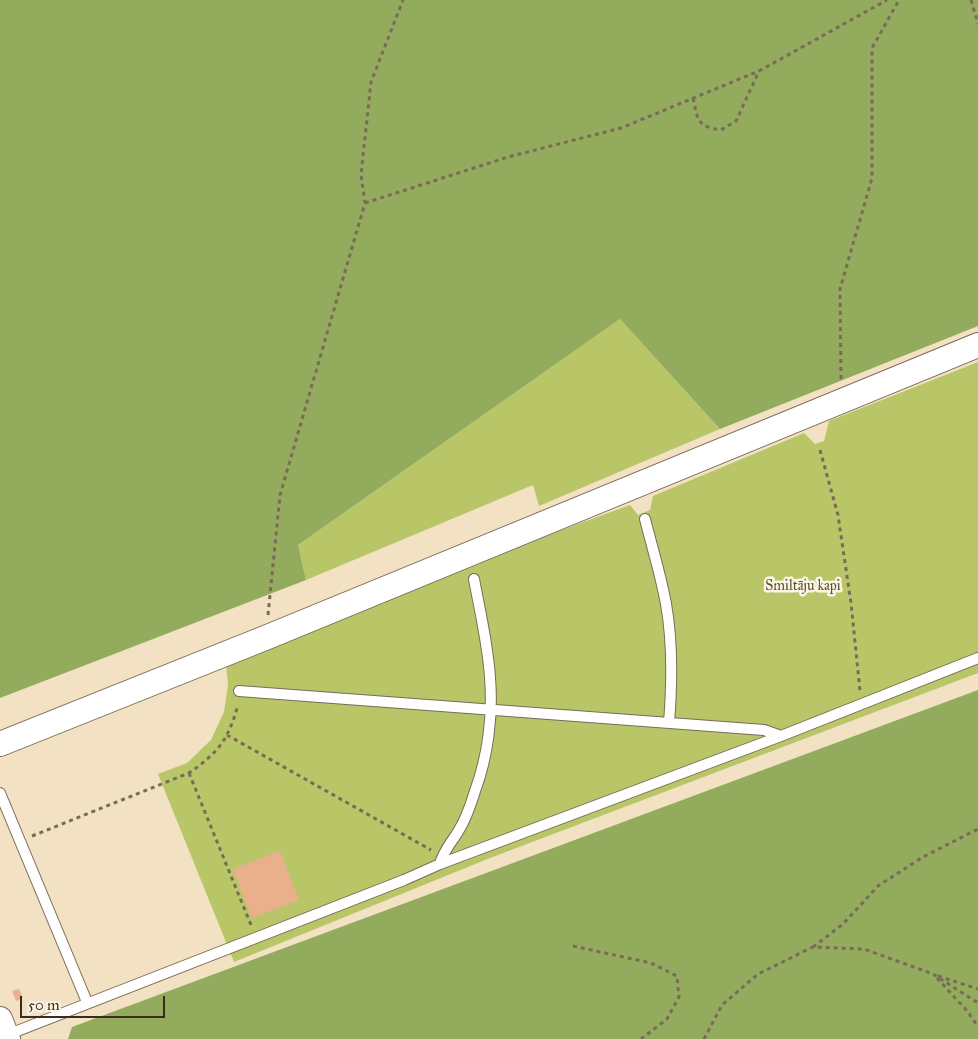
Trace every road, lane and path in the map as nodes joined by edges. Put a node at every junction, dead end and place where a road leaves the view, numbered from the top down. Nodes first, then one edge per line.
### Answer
1 (403, 0) edge
2 (886, 0) edge
3 (899, 0) edge
4 (971, 0) edge
5 (978, 24) edge
6 (759, 71) junction
7 (693, 98) junction
8 (365, 203) junction
9 (978, 345) edge
10 (841, 400) junction
11 (820, 450) dead end
12 (645, 519) dead end
13 (474, 579) dead end
14 (265, 638) junction
15 (978, 658) edge
16 (239, 691) joint
17 (862, 704) junction
18 (490, 709) junction
19 (669, 723) junction
20 (227, 735) junction
21 (781, 736) junction
22 (0, 744) edge
23 (189, 772) junction
24 (0, 793) edge
25 (978, 829) edge
26 (20, 841) junction
27 (441, 860) junction
28 (256, 938) junction
29 (573, 946) dead end
30 (814, 947) junction
31 (933, 974) junction
32 (978, 989) edge
33 (87, 1002) junction
34 (978, 1003) edge
35 (978, 1027) edge
36 (5, 1031) edge
37 (642, 1039) edge
38 (704, 1039) edge

1 - 8 path
2 - 6 path
3 - 10 path
4 - 5 path
6 - 7 path
6 - 7 path
7 - 8 path
8 - 14 path
9 - 10 street
10 - 14 street
11 - 17 path
12 - 19 lane
13 - 18 lane
14 - 22 street
15 - 17 lane
16 - 18 lane
16 - 20 path
17 - 21 lane
18 - 19 lane
18 - 27 lane
19 - 21 lane
20 - 23 path
20 - 27 path
21 - 27 lane
23 - 26 path
23 - 28 path
24 - 26 lane
25 - 30 path
26 - 33 lane
27 - 28 lane
28 - 33 lane
29 - 37 path
30 - 31 path
30 - 38 path
31 - 32 path
31 - 34 path
31 - 35 path
33 - 36 lane

